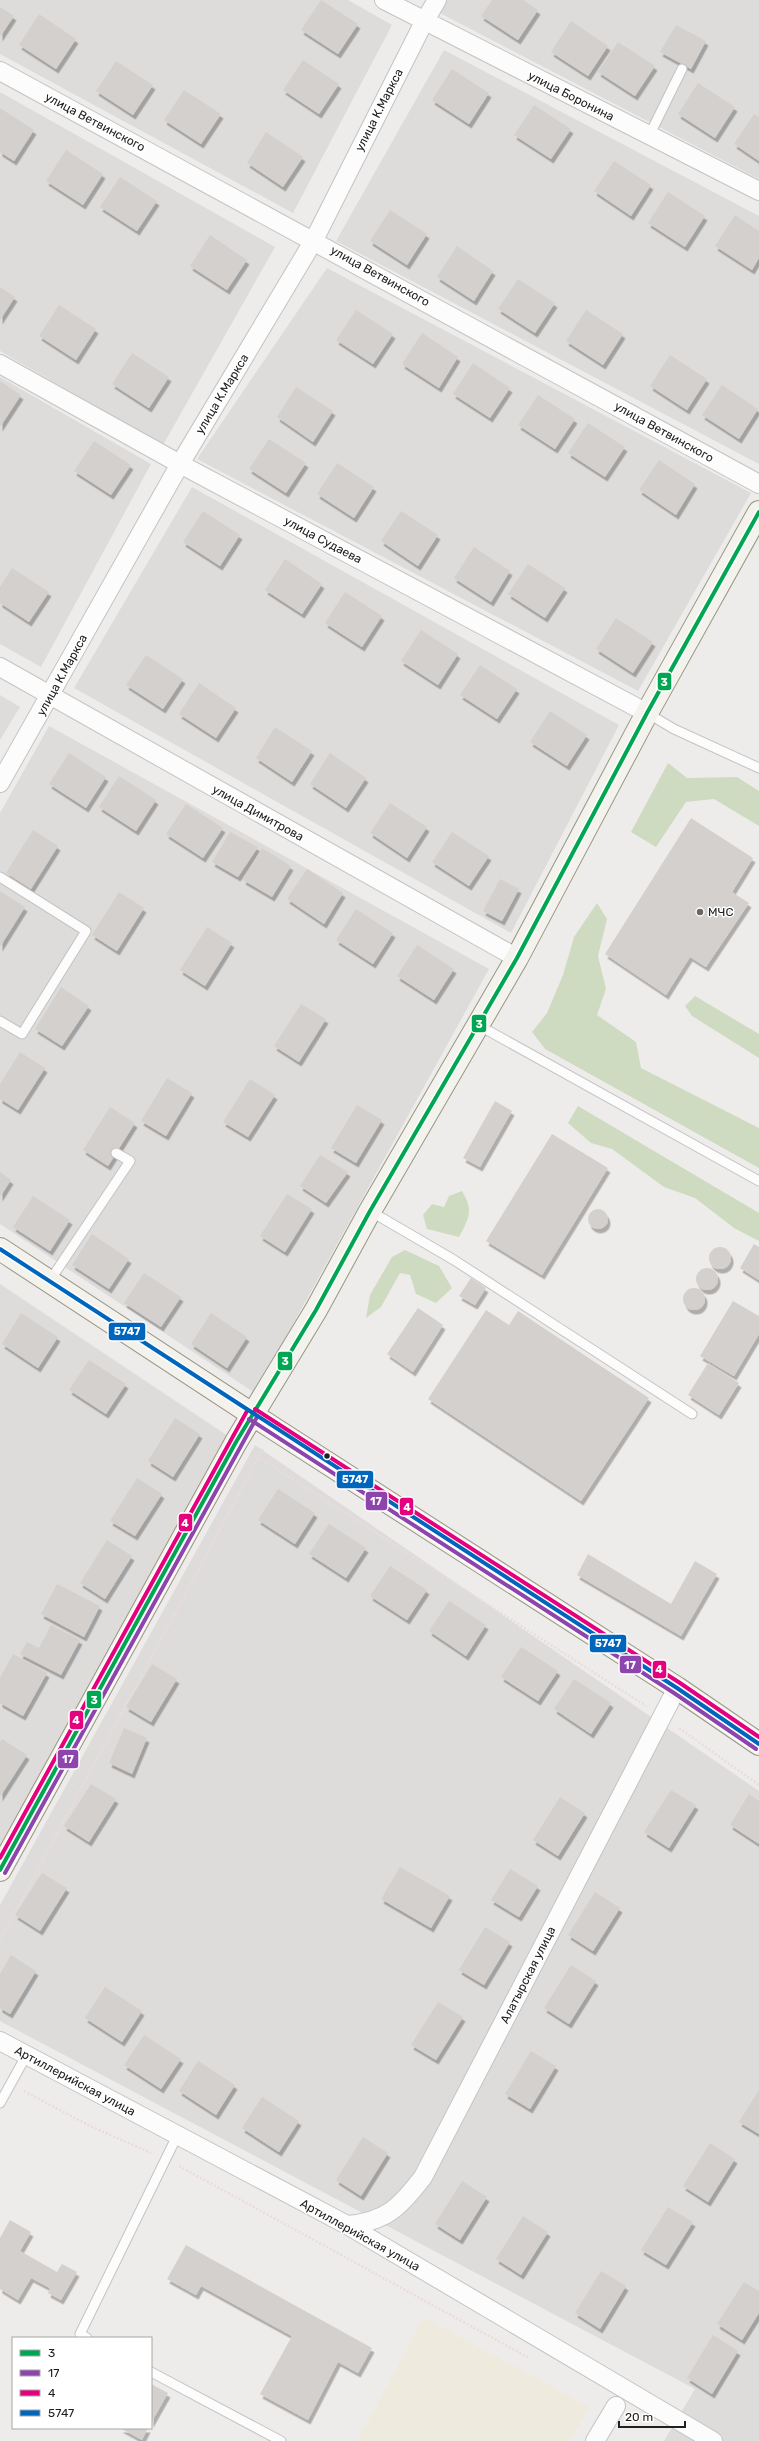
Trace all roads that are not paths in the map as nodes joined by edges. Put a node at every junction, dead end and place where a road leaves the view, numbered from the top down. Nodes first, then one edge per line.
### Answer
1 (384, 0) edge
2 (437, 0) edge
3 (424, 22) junction
4 (682, 69) dead end
5 (0, 71) edge
6 (649, 136) junction
7 (759, 191) edge
8 (314, 240) junction
9 (0, 364) edge
10 (180, 464) junction
11 (759, 484) edge
12 (759, 512) edge
13 (0, 668) edge
14 (50, 695) junction
15 (647, 713) junction
16 (757, 769) edge
17 (0, 783) edge
18 (0, 878) edge
19 (517, 958) junction
20 (0, 1021) edge
21 (478, 1025) junction
22 (116, 1153) dead end
23 (759, 1181) edge
24 (370, 1211) junction
25 (0, 1249) edge
26 (49, 1282) junction
27 (252, 1414) junction
28 (692, 1414) dead end
29 (678, 1688) junction
30 (759, 1744) edge
31 (0, 1870) edge
32 (0, 2041) edge
33 (26, 2056) junction
34 (0, 2103) edge
35 (177, 2136) junction
36 (347, 2225) junction
37 (86, 2337) edge
38 (152, 2373) edge
39 (616, 2406) dead end
40 (281, 2441) edge
41 (595, 2441) edge
42 (713, 2441) edge

1 - 3 street, улица Боронина
2 - 3 street, улица К.Маркса
3 - 6 street, улица Боронина
3 - 8 street, улица К.Маркса
4 - 6 lane
5 - 8 street, улица Ветвинского
6 - 7 street, улица Боронина
8 - 10 street, улица К.Маркса
8 - 11 street, улица Ветвинского
9 - 10 street, улица Судаева
10 - 14 street, улица К.Маркса
10 - 15 street, улица Судаева
12 - 15 street
13 - 14 street, улица Димитрова
14 - 17 street, улица К.Маркса
14 - 19 street, улица Димитрова
15 - 16 lane
15 - 19 street
18 - 20 lane
19 - 21 street
21 - 23 lane
21 - 24 street
22 - 26 lane
24 - 27 street
24 - 28 lane
25 - 26 street
26 - 27 street
27 - 29 street
27 - 31 street
29 - 30 street
29 - 36 street, Алатырская улица
32 - 33 street, Артиллерийская улица
33 - 34 lane
33 - 35 street, Артиллерийская улица
35 - 36 street, Артиллерийская улица
35 - 37 lane
36 - 42 street, Артиллерийская улица
38 - 40 lane
39 - 41 street

